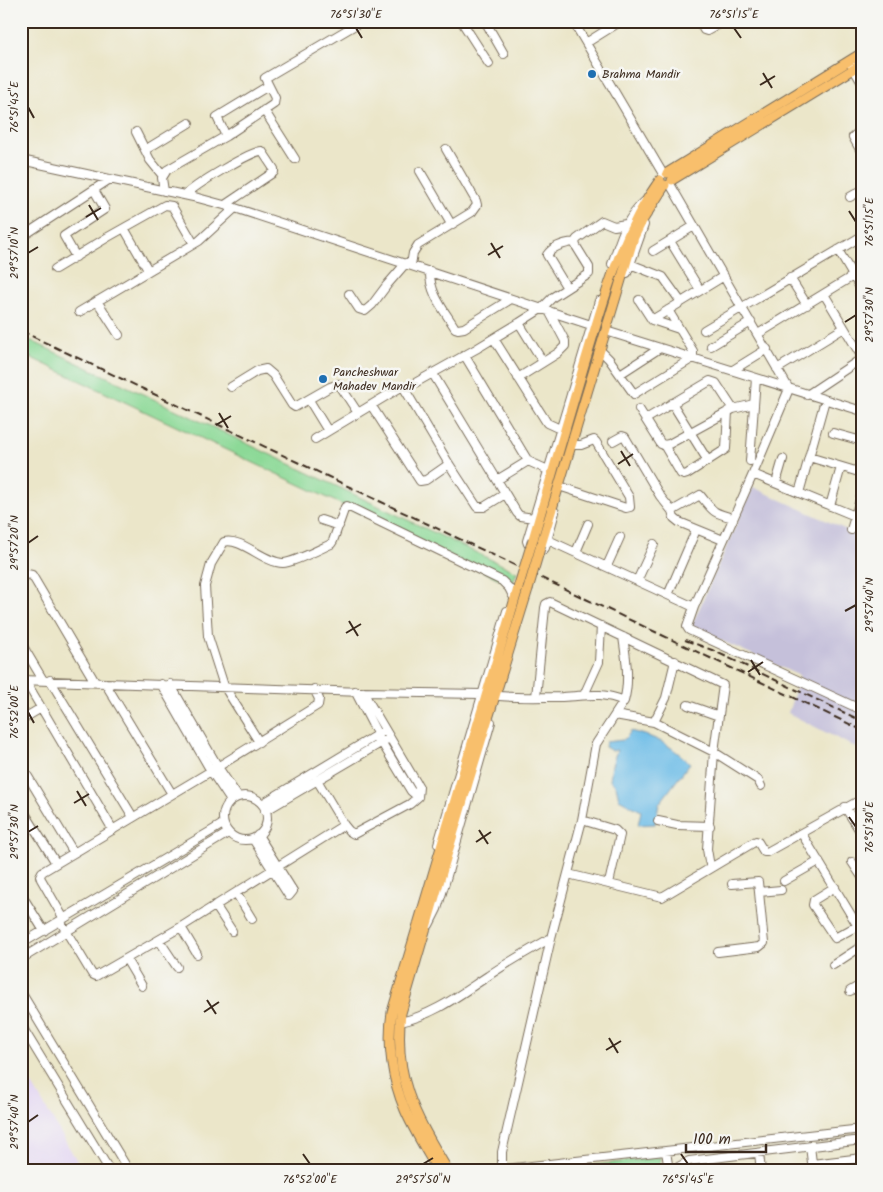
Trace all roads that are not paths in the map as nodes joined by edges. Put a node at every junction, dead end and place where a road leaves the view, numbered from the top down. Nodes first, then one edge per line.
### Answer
1 (362, 21) edge
2 (484, 21) edge
3 (573, 21) edge
4 (621, 21) edge
5 (698, 21) edge
6 (725, 21) edge
7 (460, 23) edge
8 (586, 43) junction
9 (862, 53) edge
10 (504, 54) dead end
11 (489, 64) dead end
12 (855, 64) edge
13 (862, 83) edge
14 (268, 86) junction
15 (264, 110) junction
16 (189, 123) dead end
17 (862, 129) edge
18 (136, 132) dead end
19 (226, 136) junction
20 (145, 150) junction
21 (446, 150) dead end
22 (862, 152) edge
23 (295, 159) dead end
24 (21, 160) edge
25 (420, 171) dead end
26 (163, 176) junction
27 (110, 179) junction
28 (666, 179) junction
29 (94, 190) junction
30 (862, 190) edge
31 (164, 191) junction
32 (186, 196) junction
33 (850, 197) dead end
34 (225, 205) junction
35 (648, 205) junction
36 (235, 208) junction
37 (452, 224) junction
38 (626, 224) junction
39 (694, 226) junction
40 (124, 228) junction
41 (23, 236) dead end
42 (862, 236) edge
43 (670, 241) junction
44 (575, 242) junction
45 (194, 244) junction
46 (838, 250) junction
47 (653, 251) dead end
48 (76, 257) junction
49 (409, 264) junction
50 (630, 264) junction
51 (55, 269) dead end
52 (148, 270) junction
53 (430, 271) junction
54 (724, 276) junction
55 (853, 276) junction
56 (790, 278) junction
57 (567, 288) junction
58 (700, 290) junction
59 (862, 291) edge
60 (349, 294) dead end
61 (824, 294) junction
62 (511, 299) junction
63 (639, 300) dead end
64 (97, 301) junction
65 (681, 302) junction
66 (807, 305) junction
67 (742, 307) junction
68 (545, 310) junction
69 (668, 310) junction
70 (79, 312) dead end
71 (652, 320) junction
72 (751, 322) junction
73 (519, 323) junction
74 (591, 325) junction
75 (679, 328) junction
76 (844, 328) junction
77 (704, 330) dead end
78 (609, 332) junction
79 (758, 334) junction
80 (119, 335) dead end
81 (494, 339) junction
82 (711, 346) dead end
83 (660, 348) junction
84 (767, 349) junction
85 (603, 353) junction
86 (465, 356) junction
87 (693, 358) junction
88 (543, 362) junction
89 (777, 369) junction
90 (733, 370) junction
91 (433, 374) junction
92 (620, 374) junction
93 (518, 378) junction
94 (756, 378) junction
95 (231, 387) dead end
96 (404, 388) junction
97 (789, 389) junction
98 (807, 394) junction
99 (309, 400) junction
100 (825, 400) junction
101 (672, 403) junction
102 (754, 404) junction
103 (372, 405) junction
104 (639, 409) dead end
105 (730, 410) junction
106 (862, 411) edge
107 (358, 413) junction
108 (646, 419) junction
109 (560, 430) junction
110 (328, 431) junction
111 (690, 433) junction
112 (833, 433) dead end
113 (315, 439) dead end
114 (613, 441) dead end
115 (862, 441) edge
116 (575, 445) junction
117 (664, 446) junction
118 (809, 457) junction
119 (784, 459) dead end
120 (528, 461) junction
121 (708, 461) junction
122 (750, 461) dead end
123 (448, 464) junction
124 (841, 467) junction
125 (548, 470) junction
126 (862, 473) edge
127 (754, 474) junction
128 (497, 480) junction
129 (776, 483) junction
130 (562, 487) junction
131 (799, 493) junction
132 (505, 494) junction
133 (862, 494) edge
134 (830, 506) junction
135 (672, 510) junction
136 (855, 516) junction
137 (534, 518) junction
138 (733, 518) junction
139 (320, 520) dead end
140 (588, 524) dead end
141 (339, 526) junction
142 (696, 530) junction
143 (851, 530) dead end
144 (620, 537) dead end
145 (723, 540) junction
146 (540, 541) junction
147 (654, 544) dead end
148 (576, 552) junction
149 (607, 566) junction
150 (21, 578) edge
151 (637, 580) junction
152 (521, 591) junction
153 (668, 596) junction
154 (694, 606) junction
155 (601, 626) junction
156 (623, 637) junction
157 (21, 642) edge
158 (675, 661) junction
159 (23, 680) edge
160 (46, 680) junction
161 (95, 682) junction
162 (105, 683) junction
163 (161, 684) junction
164 (170, 684) junction
165 (224, 686) junction
166 (314, 689) junction
167 (359, 692) junction
168 (481, 694) junction
169 (584, 695) junction
170 (499, 696) junction
171 (536, 697) junction
172 (624, 701) junction
173 (688, 705) dead end
174 (41, 708) junction
175 (862, 710) edge
176 (615, 715) junction
177 (719, 716) junction
178 (21, 720) edge
179 (654, 722) junction
180 (382, 732) junction
181 (386, 740) junction
182 (259, 742) junction
183 (714, 752) junction
184 (21, 765) edge
185 (214, 769) junction
186 (317, 780) junction
187 (761, 786) dead end
188 (172, 794) junction
189 (234, 799) junction
190 (862, 799) edge
191 (21, 807) edge
192 (845, 807) junction
193 (264, 808) junction
194 (132, 817) junction
195 (582, 820) junction
196 (658, 821) dead end
197 (223, 824) junction
198 (344, 824) junction
199 (710, 826) junction
200 (113, 830) junction
201 (228, 833) junction
202 (802, 834) junction
203 (862, 834) edge
204 (255, 837) junction
205 (74, 853) junction
206 (819, 861) junction
207 (852, 862) dead end
208 (56, 863) junction
209 (712, 867) junction
210 (275, 869) junction
211 (568, 874) junction
212 (862, 877) edge
213 (609, 884) junction
214 (732, 884) dead end
215 (835, 887) junction
216 (759, 892) junction
217 (236, 893) junction
218 (21, 894) edge
219 (215, 906) junction
220 (252, 919) dead end
221 (62, 920) junction
222 (181, 927) junction
223 (860, 929) edge
224 (415, 930) junction
225 (425, 930) junction
226 (44, 931) junction
227 (66, 931) junction
228 (232, 931) dead end
229 (551, 938) junction
230 (159, 940) junction
231 (21, 944) edge
232 (862, 946) edge
233 (718, 952) dead end
234 (197, 954) dead end
235 (21, 958) edge
236 (126, 959) junction
237 (834, 965) dead end
238 (177, 967) dead end
239 (862, 984) edge
240 (142, 986) dead end
241 (850, 991) dead end
242 (21, 992) edge
243 (400, 1022) junction
244 (21, 1025) edge
245 (24, 1037) edge
246 (862, 1129) edge
247 (862, 1140) edge
248 (810, 1146) junction
249 (666, 1151) junction
250 (759, 1153) junction
251 (862, 1159) edge
252 (560, 1163) junction
253 (812, 1167) edge
254 (502, 1169) junction
255 (110, 1171) edge
256 (129, 1171) edge
257 (438, 1171) edge
258 (448, 1171) edge
259 (487, 1171) edge
260 (565, 1171) edge
261 (670, 1171) edge
262 (761, 1171) edge

1 - 14 street
2 - 10 street
3 - 8 street
4 - 8 street
5 - 6 street
7 - 11 street
8 - 28 street
9 - 12 main road
12 - 13 street
12 - 28 main road
14 - 15 street
14 - 19 street
15 - 19 street
15 - 23 street
16 - 20 street
17 - 22 street
18 - 20 street
19 - 26 street
20 - 26 street
21 - 37 street
24 - 27 street
25 - 37 street
26 - 31 street
27 - 29 street
27 - 31 street
28 - 35 main road
28 - 39 street
29 - 41 street
29 - 48 street
30 - 33 street
31 - 32 street
32 - 34 street
32 - 34 street
34 - 36 street
35 - 38 street
35 - 50 street
35 - 146 main road
36 - 45 street
36 - 49 street
37 - 49 street
38 - 44 street
38 - 74 street
39 - 43 street
39 - 54 street
40 - 45 street
40 - 48 street
40 - 52 street
42 - 46 street
43 - 47 street
43 - 58 street
44 - 57 street
44 - 57 street
45 - 52 street
46 - 55 street
46 - 56 street
48 - 51 street
49 - 53 street
49 - 60 street
50 - 65 street
50 - 78 street
52 - 64 street
53 - 62 street
53 - 62 street
54 - 58 street
54 - 67 street
55 - 59 street
55 - 61 street
56 - 66 street
56 - 67 street
57 - 68 street
58 - 65 street
61 - 66 street
61 - 76 street
62 - 68 street
63 - 71 street
64 - 70 street
64 - 80 street
65 - 69 street
66 - 79 street
67 - 72 street
67 - 77 street
68 - 73 street
68 - 74 street
68 - 88 street
69 - 71 street
69 - 75 street
71 - 75 street
72 - 79 street
72 - 82 street
73 - 81 street
73 - 88 street
74 - 109 street
75 - 87 street
76 - 89 street
76 - 98 street
78 - 83 street
78 - 85 street
79 - 84 street
81 - 86 street
81 - 93 street
83 - 87 street
83 - 92 street
84 - 89 street
84 - 90 street
85 - 92 street
85 - 116 street
86 - 91 street
86 - 120 street
87 - 90 street
87 - 92 street
88 - 93 street
89 - 97 street
90 - 94 street
91 - 96 street
91 - 128 street
93 - 109 street
94 - 97 street
94 - 102 street
95 - 99 street
96 - 103 street
96 - 123 street
97 - 98 street
97 - 127 street
98 - 100 street
99 - 107 street
99 - 110 street
100 - 106 street
100 - 118 street
101 - 105 street
101 - 108 street
101 - 111 street
102 - 105 street
102 - 122 street
103 - 107 street
103 - 123 street
104 - 108 street
105 - 111 street
105 - 121 street
107 - 110 street
108 - 117 street
109 - 125 street
110 - 113 street
111 - 117 street
111 - 121 street
112 - 115 street
114 - 135 street
116 - 130 street
116 - 130 street
117 - 121 street
118 - 124 street
118 - 131 street
119 - 129 street
120 - 125 street
120 - 128 street
123 - 132 street
124 - 126 street
124 - 134 street
125 - 137 street
127 - 129 street
127 - 138 street
128 - 132 street
129 - 131 street
130 - 146 street
131 - 134 street
132 - 137 street
133 - 136 street
134 - 136 street
135 - 138 street
135 - 142 street
136 - 143 street
137 - 146 street
138 - 145 street
139 - 141 street
140 - 148 street
141 - 152 street
141 - 165 street
142 - 145 street
142 - 153 street
144 - 149 street
145 - 154 street
146 - 148 street
146 - 152 main road, bridge
147 - 151 street
148 - 149 street
149 - 151 street
150 - 161 street
151 - 153 street
152 - 168 street
152 - 170 street
152 - 224 main road
152 - 225 main road
153 - 154 street
154 - 175 street
155 - 156 street
155 - 169 street
155 - 171 street
156 - 158 street
156 - 172 street
157 - 160 street
158 - 177 street
158 - 179 street
159 - 160 street
159 - 174 street
160 - 161 street
160 - 194 street
161 - 162 street
162 - 163 street
162 - 188 street
163 - 164 street
163 - 185 street
164 - 165 street
164 - 185 street
165 - 166 street
165 - 182 street
166 - 167 street
166 - 182 street
167 - 168 street
167 - 180 street
168 - 224 street
169 - 171 street
169 - 172 street
170 - 171 street
170 - 225 street
172 - 176 street
173 - 177 street
174 - 178 street
174 - 200 street
176 - 179 street
176 - 195 street
177 - 183 street
179 - 183 street
180 - 181 street
180 - 193 street
181 - 186 street
181 - 198 street
182 - 185 street
183 - 187 street
183 - 199 street
184 - 205 street
185 - 188 street
185 - 189 street
186 - 193 street
186 - 198 street
188 - 194 street
189 - 193 street
189 - 197 street
190 - 192 street
191 - 208 street
192 - 202 street
192 - 203 street
193 - 204 street
194 - 200 street
195 - 211 street
195 - 213 street
196 - 199 street
197 - 201 street
197 - 221 street
198 - 210 street
199 - 209 street
200 - 205 street
201 - 204 street
201 - 227 street
202 - 206 street
202 - 209 street
204 - 210 street
205 - 208 street
206 - 215 street
206 - 216 street
207 - 212 street
208 - 221 street
209 - 213 street
210 - 217 street
211 - 213 street
211 - 229 street
214 - 216 street
215 - 223 street
215 - 223 street
216 - 233 street
217 - 219 street
217 - 220 street
218 - 226 street
219 - 222 street
219 - 228 street
221 - 226 street
221 - 227 street
222 - 230 street
222 - 234 street
224 - 257 main road
225 - 243 main road
226 - 231 street
227 - 235 street
227 - 236 street
229 - 243 street
229 - 254 street
230 - 236 street
230 - 238 street
232 - 237 street
236 - 240 street
239 - 241 street
242 - 256 street
243 - 258 main road
244 - 245 street
245 - 255 street
246 - 249 street
247 - 248 street
248 - 250 street
248 - 253 street
249 - 252 street
249 - 261 street
250 - 261 street
250 - 262 street
251 - 253 street
252 - 254 street
252 - 260 street
254 - 259 street

